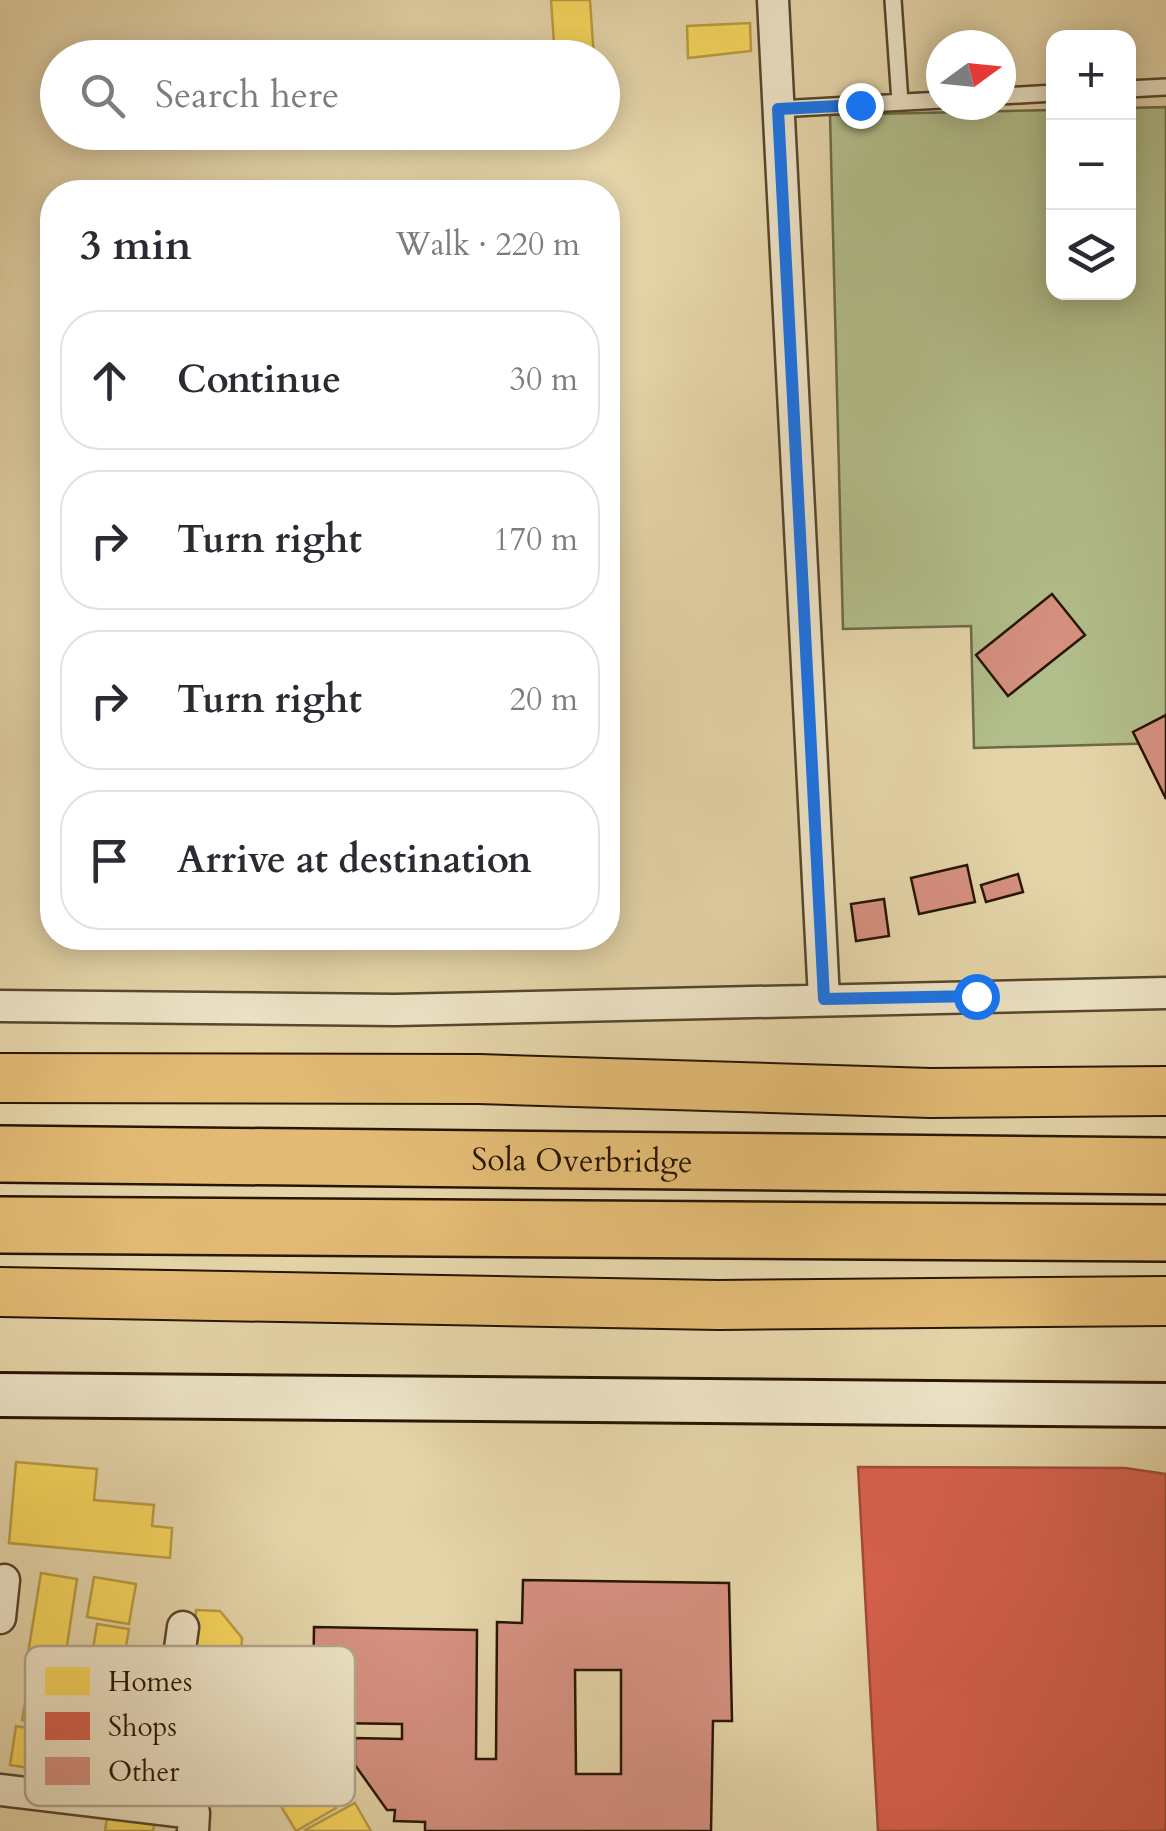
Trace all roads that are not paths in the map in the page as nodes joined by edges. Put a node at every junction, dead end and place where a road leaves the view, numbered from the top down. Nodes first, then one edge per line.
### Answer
1 (773, 0) edge
2 (893, 0) edge
3 (1166, 87) edge
4 (1136, 89) edge
5 (1046, 94) edge
6 (1016, 95) edge
7 (926, 101) edge
8 (900, 102) junction
9 (778, 109) junction
10 (1166, 993) edge
11 (824, 999) junction
12 (0, 1006) edge
13 (0, 1078) edge
14 (1166, 1091) edge
15 (0, 1154) edge
16 (1166, 1166) edge
17 (0, 1225) edge
18 (1166, 1234) edge
19 (0, 1292) edge
20 (1166, 1300) edge
21 (0, 1395) edge
22 (1166, 1405) edge
23 (4, 1580) dead end
24 (0, 1618) edge
25 (183, 1627) dead end
26 (180, 1646) edge
27 (0, 1790) edge
28 (25, 1793) edge
29 (133, 1806) edge
30 (158, 1806) edge
31 (158, 1809) junction
32 (192, 1831) edge

1 - 9 street
2 - 8 lane
3 - 4 lane
5 - 6 lane
7 - 8 lane
8 - 9 lane
9 - 11 street
10 - 11 street
11 - 12 street
13 - 14 main road
15 - 16 highway, Sola Overbridge
17 - 18 highway, Sola Overbridge
19 - 20 main road
21 - 22 street
23 - 24 street
25 - 26 street
27 - 28 street
29 - 31 street
30 - 31 street
31 - 32 street

